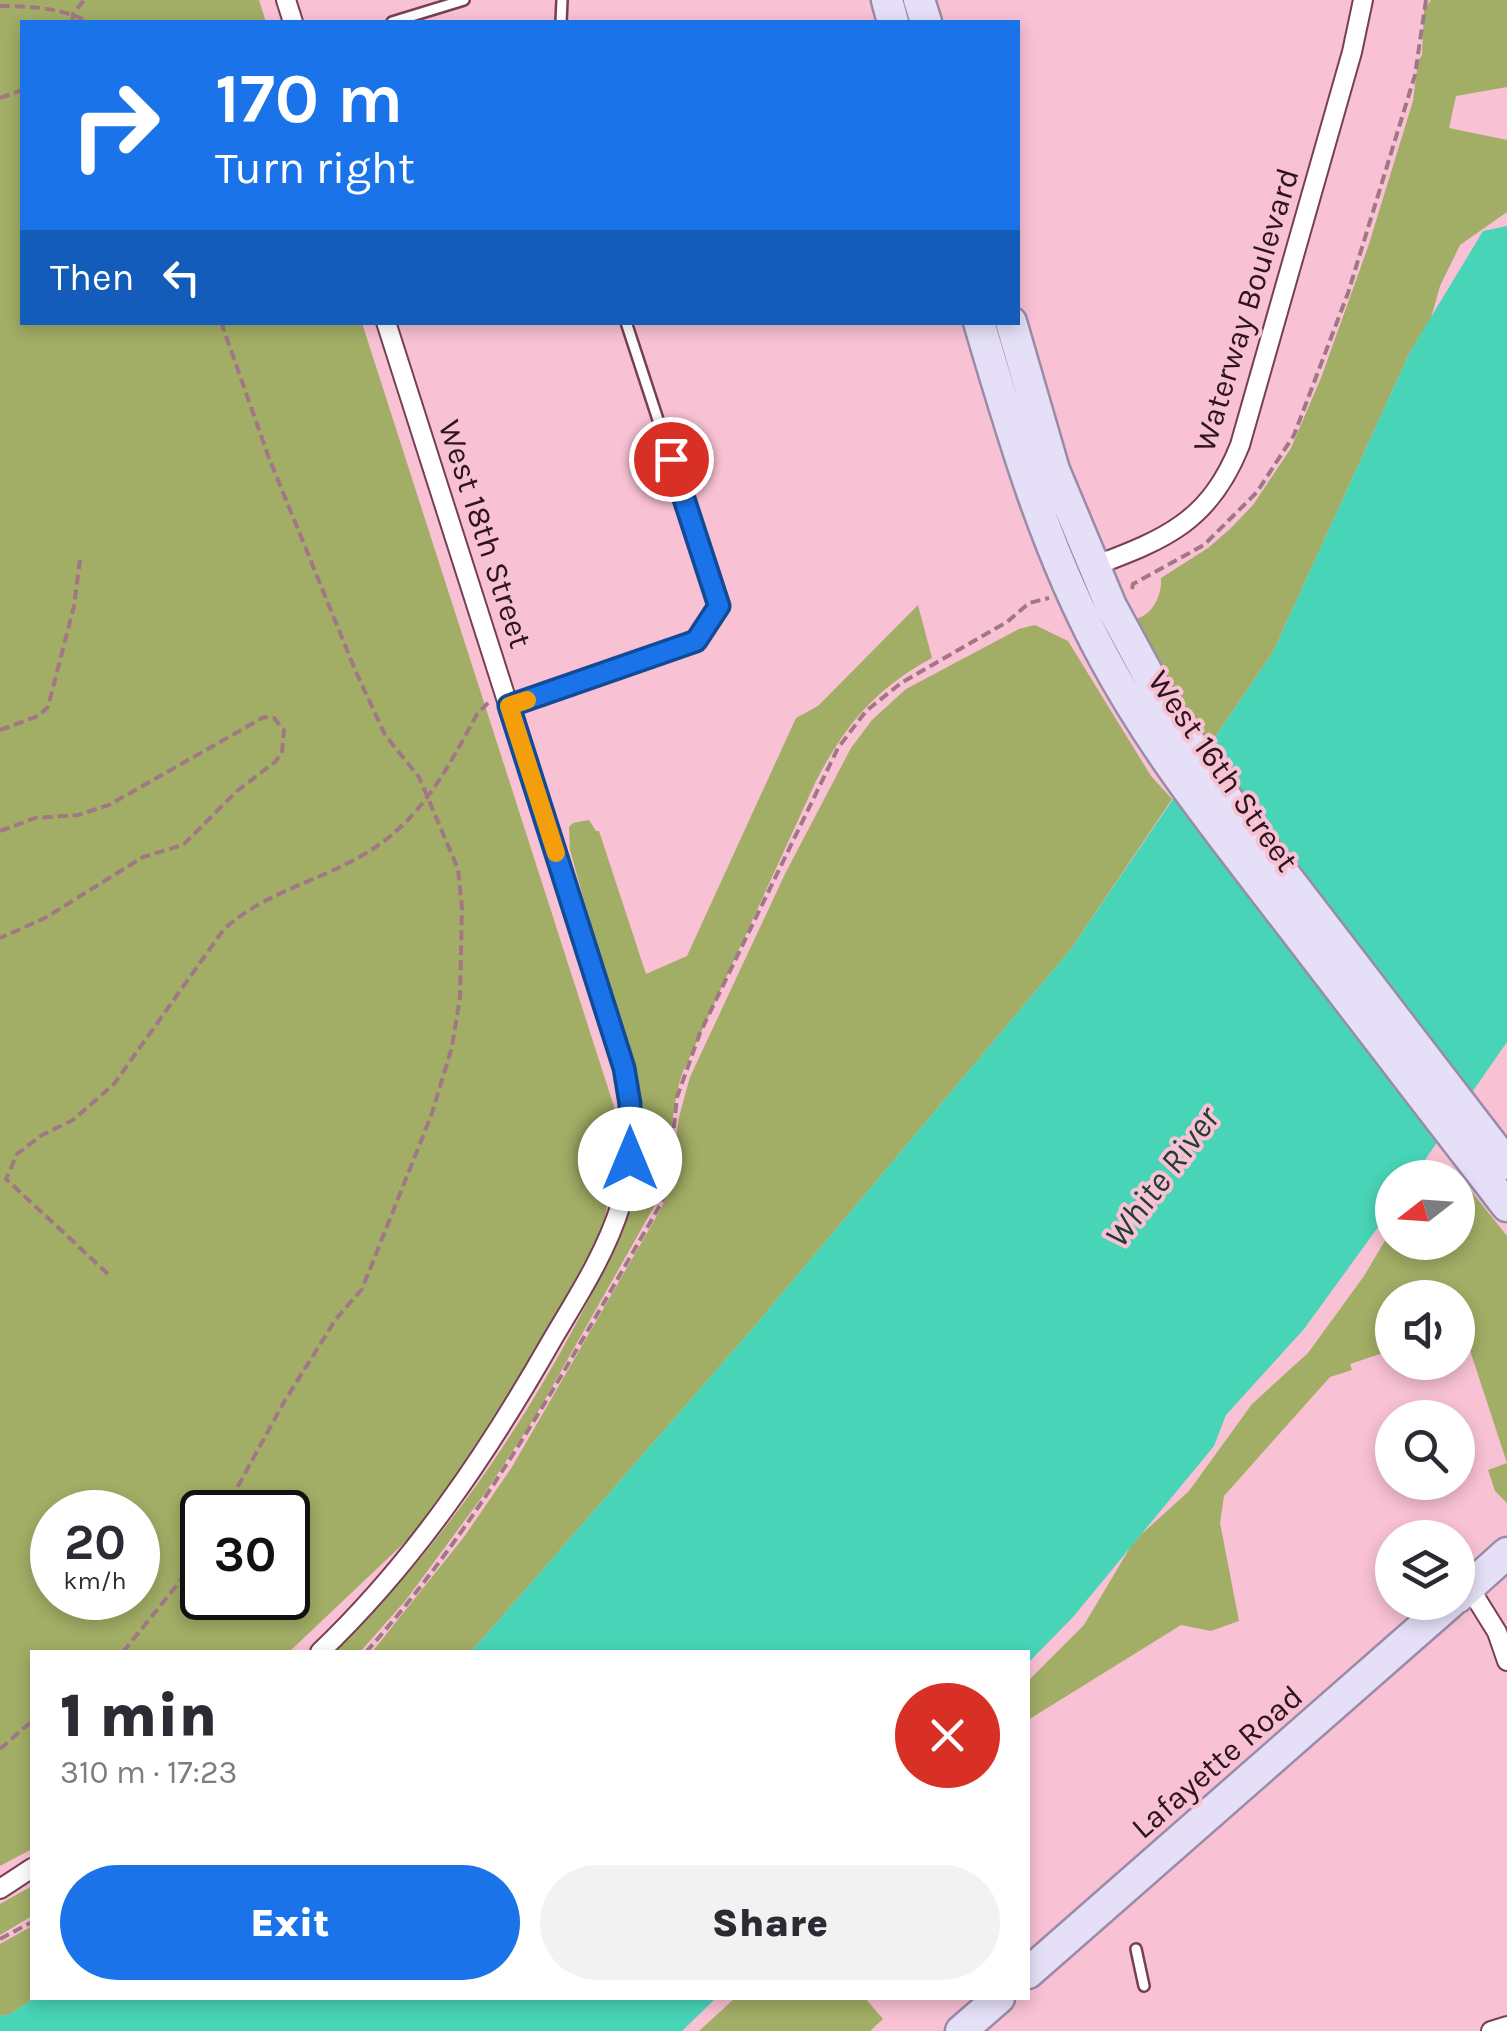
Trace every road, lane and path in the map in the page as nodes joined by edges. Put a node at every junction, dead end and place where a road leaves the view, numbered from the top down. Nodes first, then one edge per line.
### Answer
1 (59, 0) edge
2 (84, 0) edge
3 (464, 0) edge
4 (1362, 0) edge
5 (1426, 0) edge
6 (0, 6) edge
7 (56, 11) junction
8 (73, 14) junction
9 (72, 20) edge
10 (85, 20) edge
11 (399, 20) edge
12 (223, 325) edge
13 (387, 325) edge
14 (627, 325) edge
15 (980, 325) edge
16 (1013, 325) edge
17 (80, 560) dead end
18 (1094, 566) junction
19 (1130, 596) dead end
20 (1056, 597) dead end
21 (506, 698) junction
22 (1150, 709) junction
23 (0, 730) edge
24 (428, 800) junction
25 (0, 831) edge
26 (0, 938) edge
27 (1507, 1164) edge
28 (1507, 1206) edge
29 (108, 1274) dead end
30 (236, 1490) edge
31 (1507, 1553) edge
32 (180, 1581) edge
33 (1475, 1581) edge
34 (1475, 1611) edge
35 (1430, 1620) edge
36 (125, 1650) edge
37 (322, 1650) edge
38 (368, 1650) edge
39 (1507, 1661) edge
40 (30, 1723) edge
41 (0, 1749) edge
42 (30, 1869) edge
43 (0, 1888) edge
44 (30, 1923) edge
45 (0, 1939) edge
46 (1136, 1949) dead end
47 (1030, 1971) edge
48 (1144, 1986) dead end
49 (1507, 2026) edge
50 (1491, 2031) edge

1 - 7 path
2 - 8 path
3 - 11 lane
4 - 18 street, Waterway Boulevard
5 - 19 path
6 - 7 path
7 - 8 path
8 - 9 path
8 - 10 path
12 - 24 path
13 - 21 street, West 18th Street
14 - 21 lane
15 - 22 main road, West 16th Street
16 - 18 main road, West 16th Street
17 - 23 path
18 - 22 main road, West 16th Street
20 - 38 path
21 - 24 path
21 - 37 street, West 18th Street
22 - 27 main road, West 16th Street
22 - 28 main road, West 16th Street
24 - 29 path
24 - 30 path
25 - 26 path
31 - 33 main road, Lafayette Road
32 - 36 path
34 - 39 street
35 - 47 main road, Lafayette Road
40 - 41 path
42 - 43 street
44 - 45 path
46 - 48 lane
49 - 50 street

